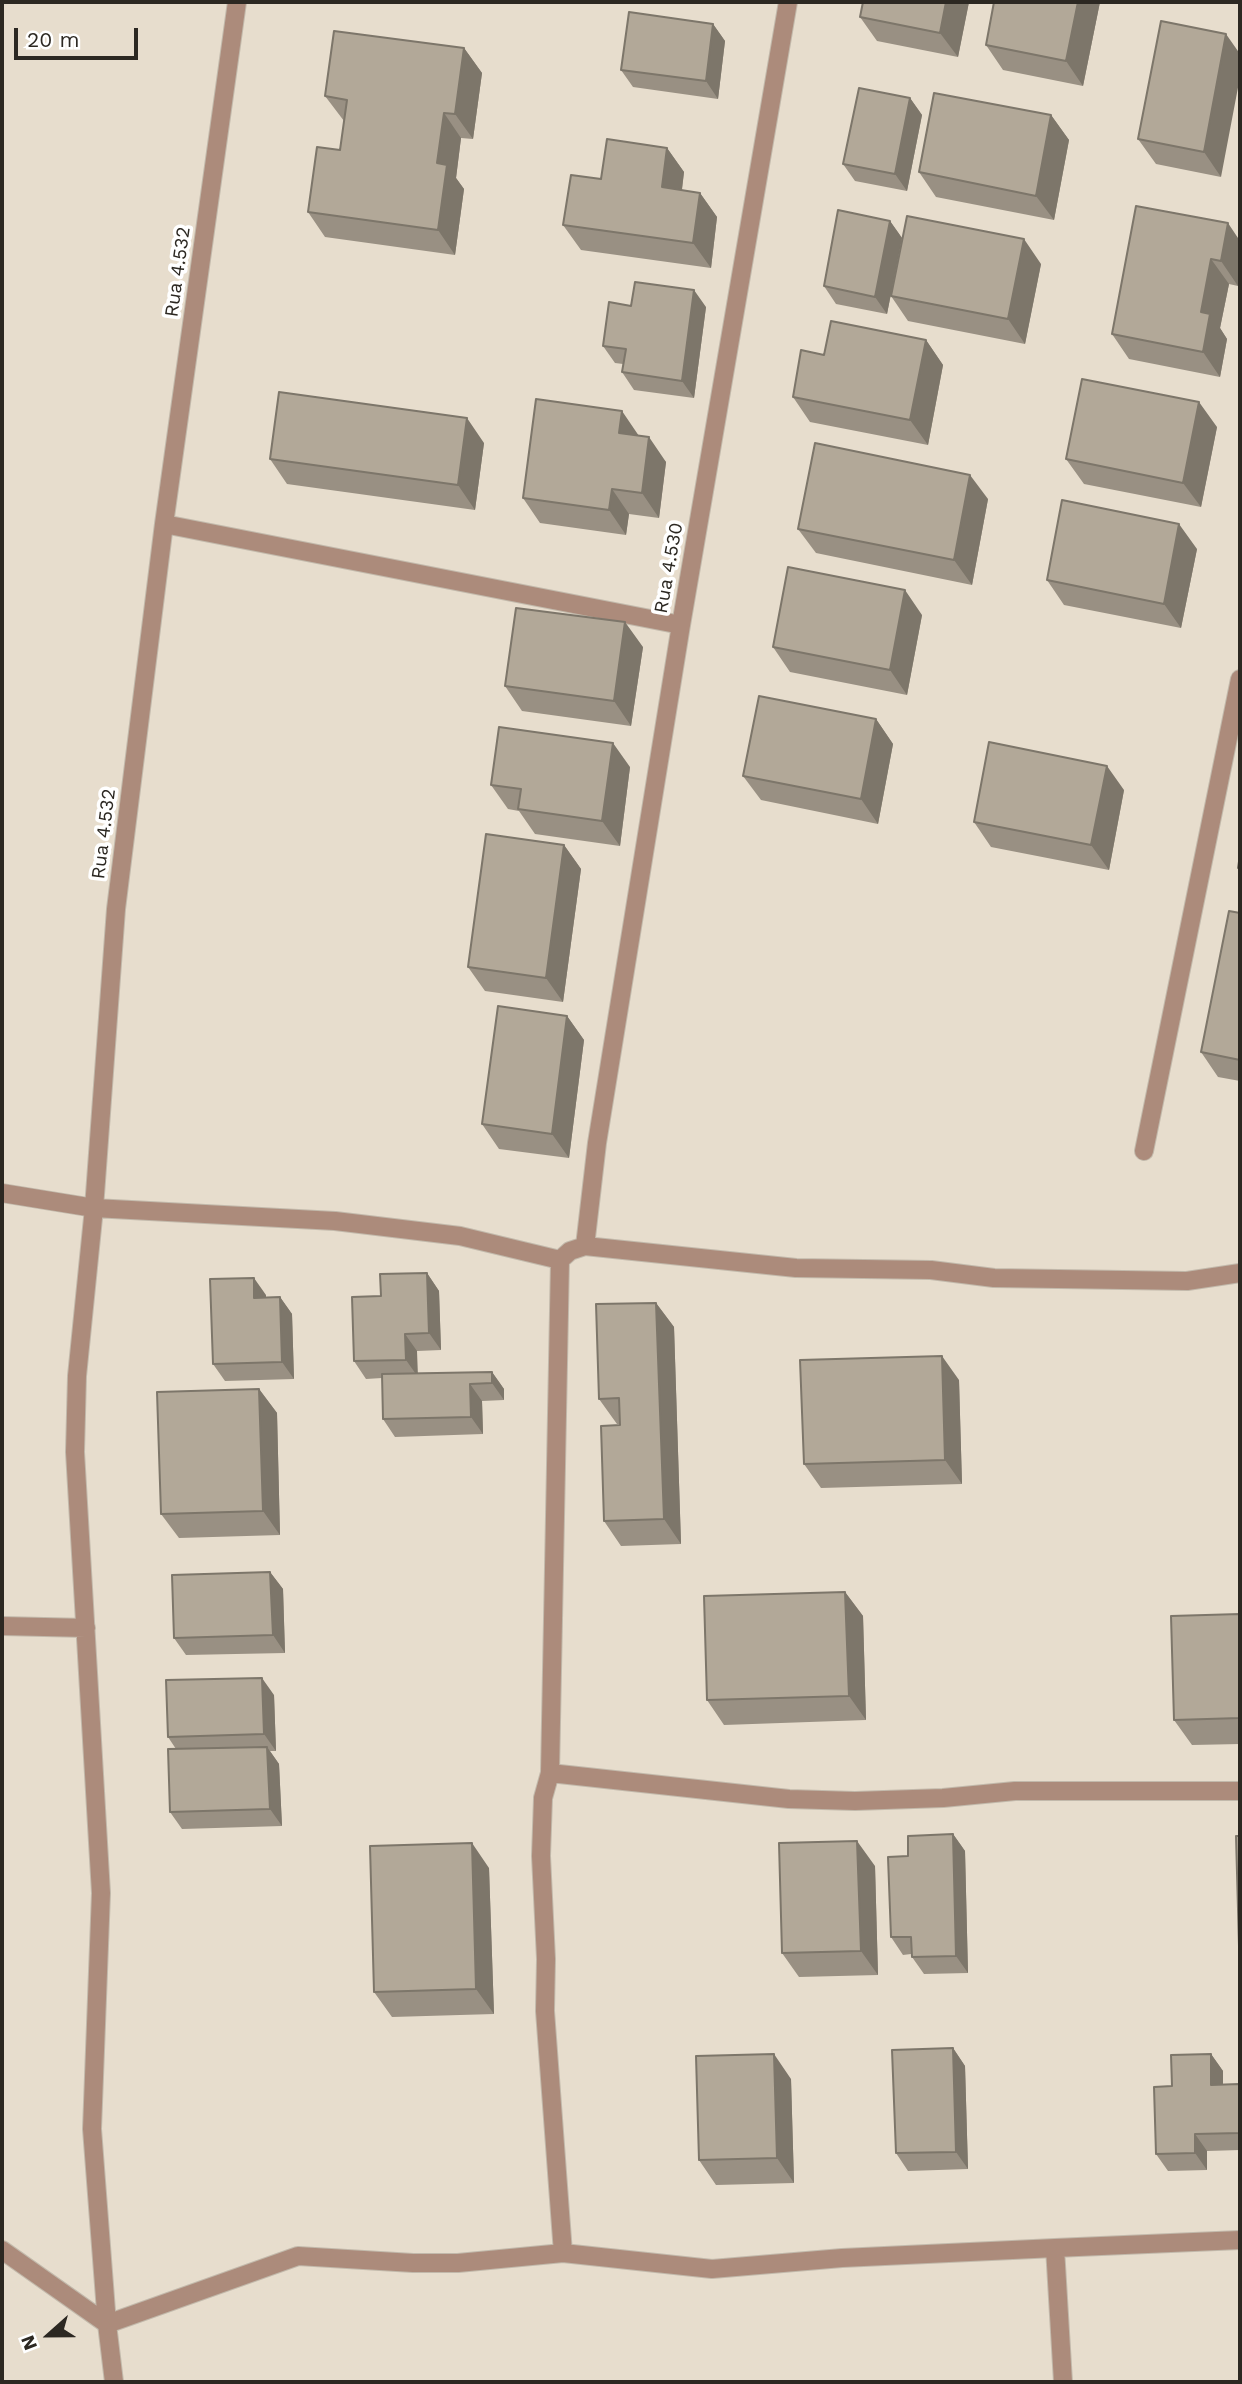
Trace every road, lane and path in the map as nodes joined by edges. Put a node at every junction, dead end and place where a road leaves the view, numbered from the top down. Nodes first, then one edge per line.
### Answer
1 (237, 2) edge
2 (788, 2) edge
3 (164, 524) junction
4 (681, 625) junction
5 (1240, 679) edge
6 (1144, 1151) dead end
7 (2, 1194) edge
8 (94, 1208) junction
9 (585, 1246) junction
10 (560, 1260) junction
11 (1240, 1273) edge
12 (2, 1626) edge
13 (86, 1628) junction
14 (551, 1773) junction
15 (1240, 1791) edge
16 (1240, 2240) edge
17 (1055, 2248) junction
18 (2, 2250) edge
19 (563, 2253) junction
20 (107, 2324) junction
21 (114, 2382) edge
22 (1063, 2382) edge

1 - 3 street, Rua 4.532
2 - 4 street, Rua 4.530
3 - 4 street
3 - 8 street, Rua 4.532
4 - 9 street, Rua 4.530
5 - 6 street
7 - 8 street
8 - 10 street
8 - 13 street, Rua 4.532
9 - 10 street
9 - 11 street
10 - 14 street
12 - 13 street
13 - 20 street, Rua 4.532
14 - 15 street
14 - 19 street
16 - 17 street
17 - 19 street
17 - 22 street
18 - 20 street
19 - 20 street
20 - 21 street, Rua 4.532

